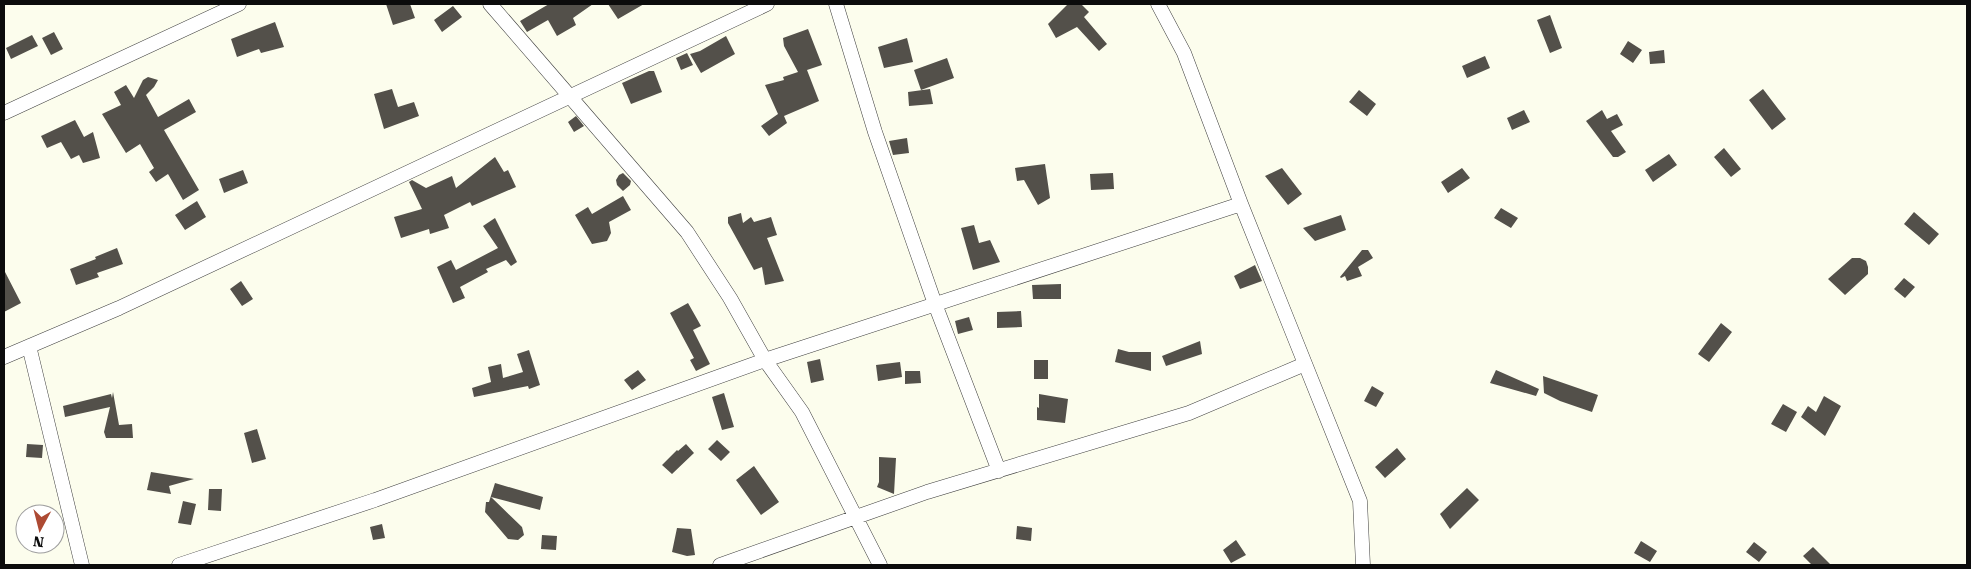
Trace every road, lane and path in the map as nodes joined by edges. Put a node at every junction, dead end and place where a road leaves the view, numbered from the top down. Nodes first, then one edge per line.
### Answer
1 (239, 4) edge
2 (490, 4) edge
3 (767, 4) edge
4 (836, 4) edge
5 (1158, 4) edge
6 (571, 97) junction
7 (4, 113) edge
8 (1241, 204) junction
9 (935, 304) junction
10 (30, 346) junction
11 (4, 357) edge
12 (765, 360) junction
13 (1305, 364) junction
14 (999, 471) junction
15 (854, 518) junction
16 (82, 565) edge
17 (179, 565) edge
18 (720, 565) edge
19 (880, 565) edge
20 (1363, 565) edge

1 - 7 street
2 - 6 street
3 - 6 street
4 - 9 street
5 - 8 street
6 - 10 street
6 - 12 street
8 - 9 street
8 - 13 street
9 - 12 street
9 - 14 street
10 - 11 street
10 - 16 street
12 - 15 street
12 - 17 street
13 - 14 street
13 - 20 street
14 - 15 street
15 - 18 street
15 - 19 street

